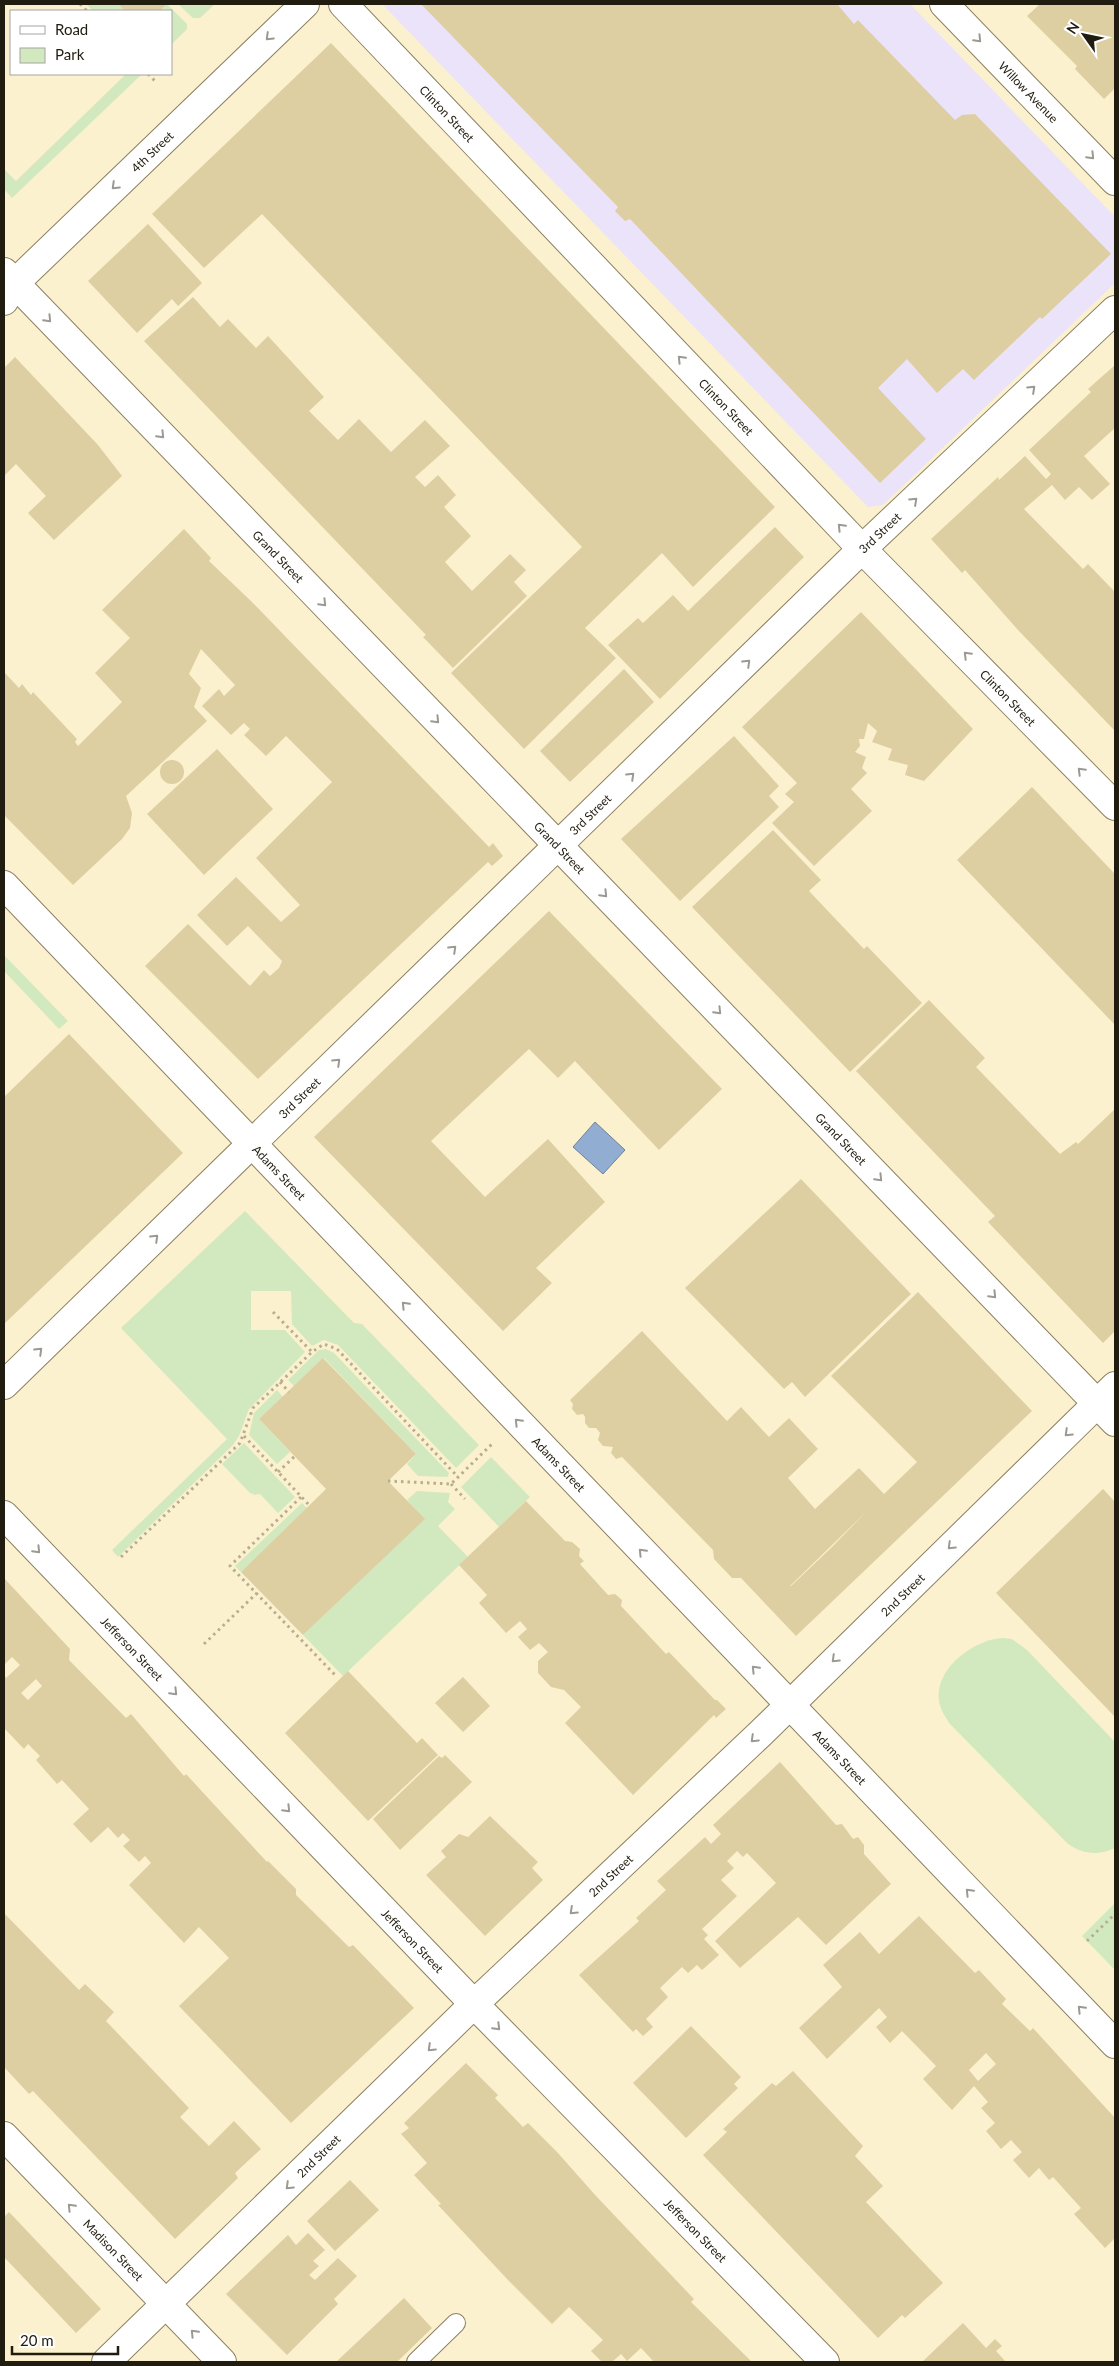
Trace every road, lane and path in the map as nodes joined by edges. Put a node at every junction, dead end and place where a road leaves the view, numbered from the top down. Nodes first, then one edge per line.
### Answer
1 (305, 4) edge
2 (343, 4) edge
3 (944, 4) edge
4 (149, 75) edge
5 (156, 82) dead end
6 (1115, 181) edge
7 (7, 286) edge
8 (1115, 310) edge
9 (862, 550) junction
10 (1115, 806) edge
11 (558, 847) junction
12 (4, 885) edge
13 (252, 1145) junction
14 (273, 1312) dead end
15 (312, 1352) junction
16 (280, 1382) junction
17 (4, 1385) edge
18 (289, 1392) dead end
19 (1109, 1404) edge
20 (244, 1436) junction
21 (492, 1444) dead end
22 (295, 1456) dead end
23 (278, 1472) junction
24 (458, 1476) junction
25 (388, 1481) dead end
26 (451, 1484) junction
27 (301, 1497) junction
28 (465, 1499) dead end
29 (310, 1506) dead end
30 (4, 1515) edge
31 (121, 1558) dead end
32 (257, 1593) junction
33 (204, 1644) dead end
34 (336, 1676) dead end
35 (788, 1704) junction
36 (1115, 1914) edge
37 (1087, 1941) dead end
38 (474, 2004) junction
39 (1115, 2044) edge
40 (4, 2136) edge
41 (166, 2304) junction
42 (456, 2323) dead end
43 (106, 2362) edge
44 (222, 2362) edge
45 (416, 2362) edge
46 (825, 2362) edge

1 -> 7 street, 4th Street
9 -> 2 street, Clinton Street
3 -> 6 street, Willow Avenue
4 - 5 path
7 -> 11 street, Grand Street
9 -> 8 street, 3rd Street
10 -> 9 street, Clinton Street
11 -> 9 street, 3rd Street
13 -> 11 street, 3rd Street
11 -> 19 street, Grand Street
12 - 13 street, Adams Street
17 -> 13 street, 3rd Street
35 -> 13 street, Adams Street
14 - 15 path
15 - 16 path
15 - 24 path
16 - 18 path
16 - 20 path
19 -> 35 street, 2nd Street
20 - 23 path
20 - 31 path
21 - 24 path
22 - 23 path
23 - 27 path
24 - 26 path
25 - 26 path
26 - 28 path
27 - 29 path
27 - 32 path
30 -> 38 street, Jefferson Street
32 - 33 path
32 - 34 path
35 -> 38 street, 2nd Street
39 -> 35 street, Adams Street
36 - 37 path
38 -> 41 street, 2nd Street
38 -> 46 street, Jefferson Street
41 -> 40 street, Madison Street
41 - 43 street, 2nd Street
44 -> 41 street, Madison Street
42 - 45 lane

